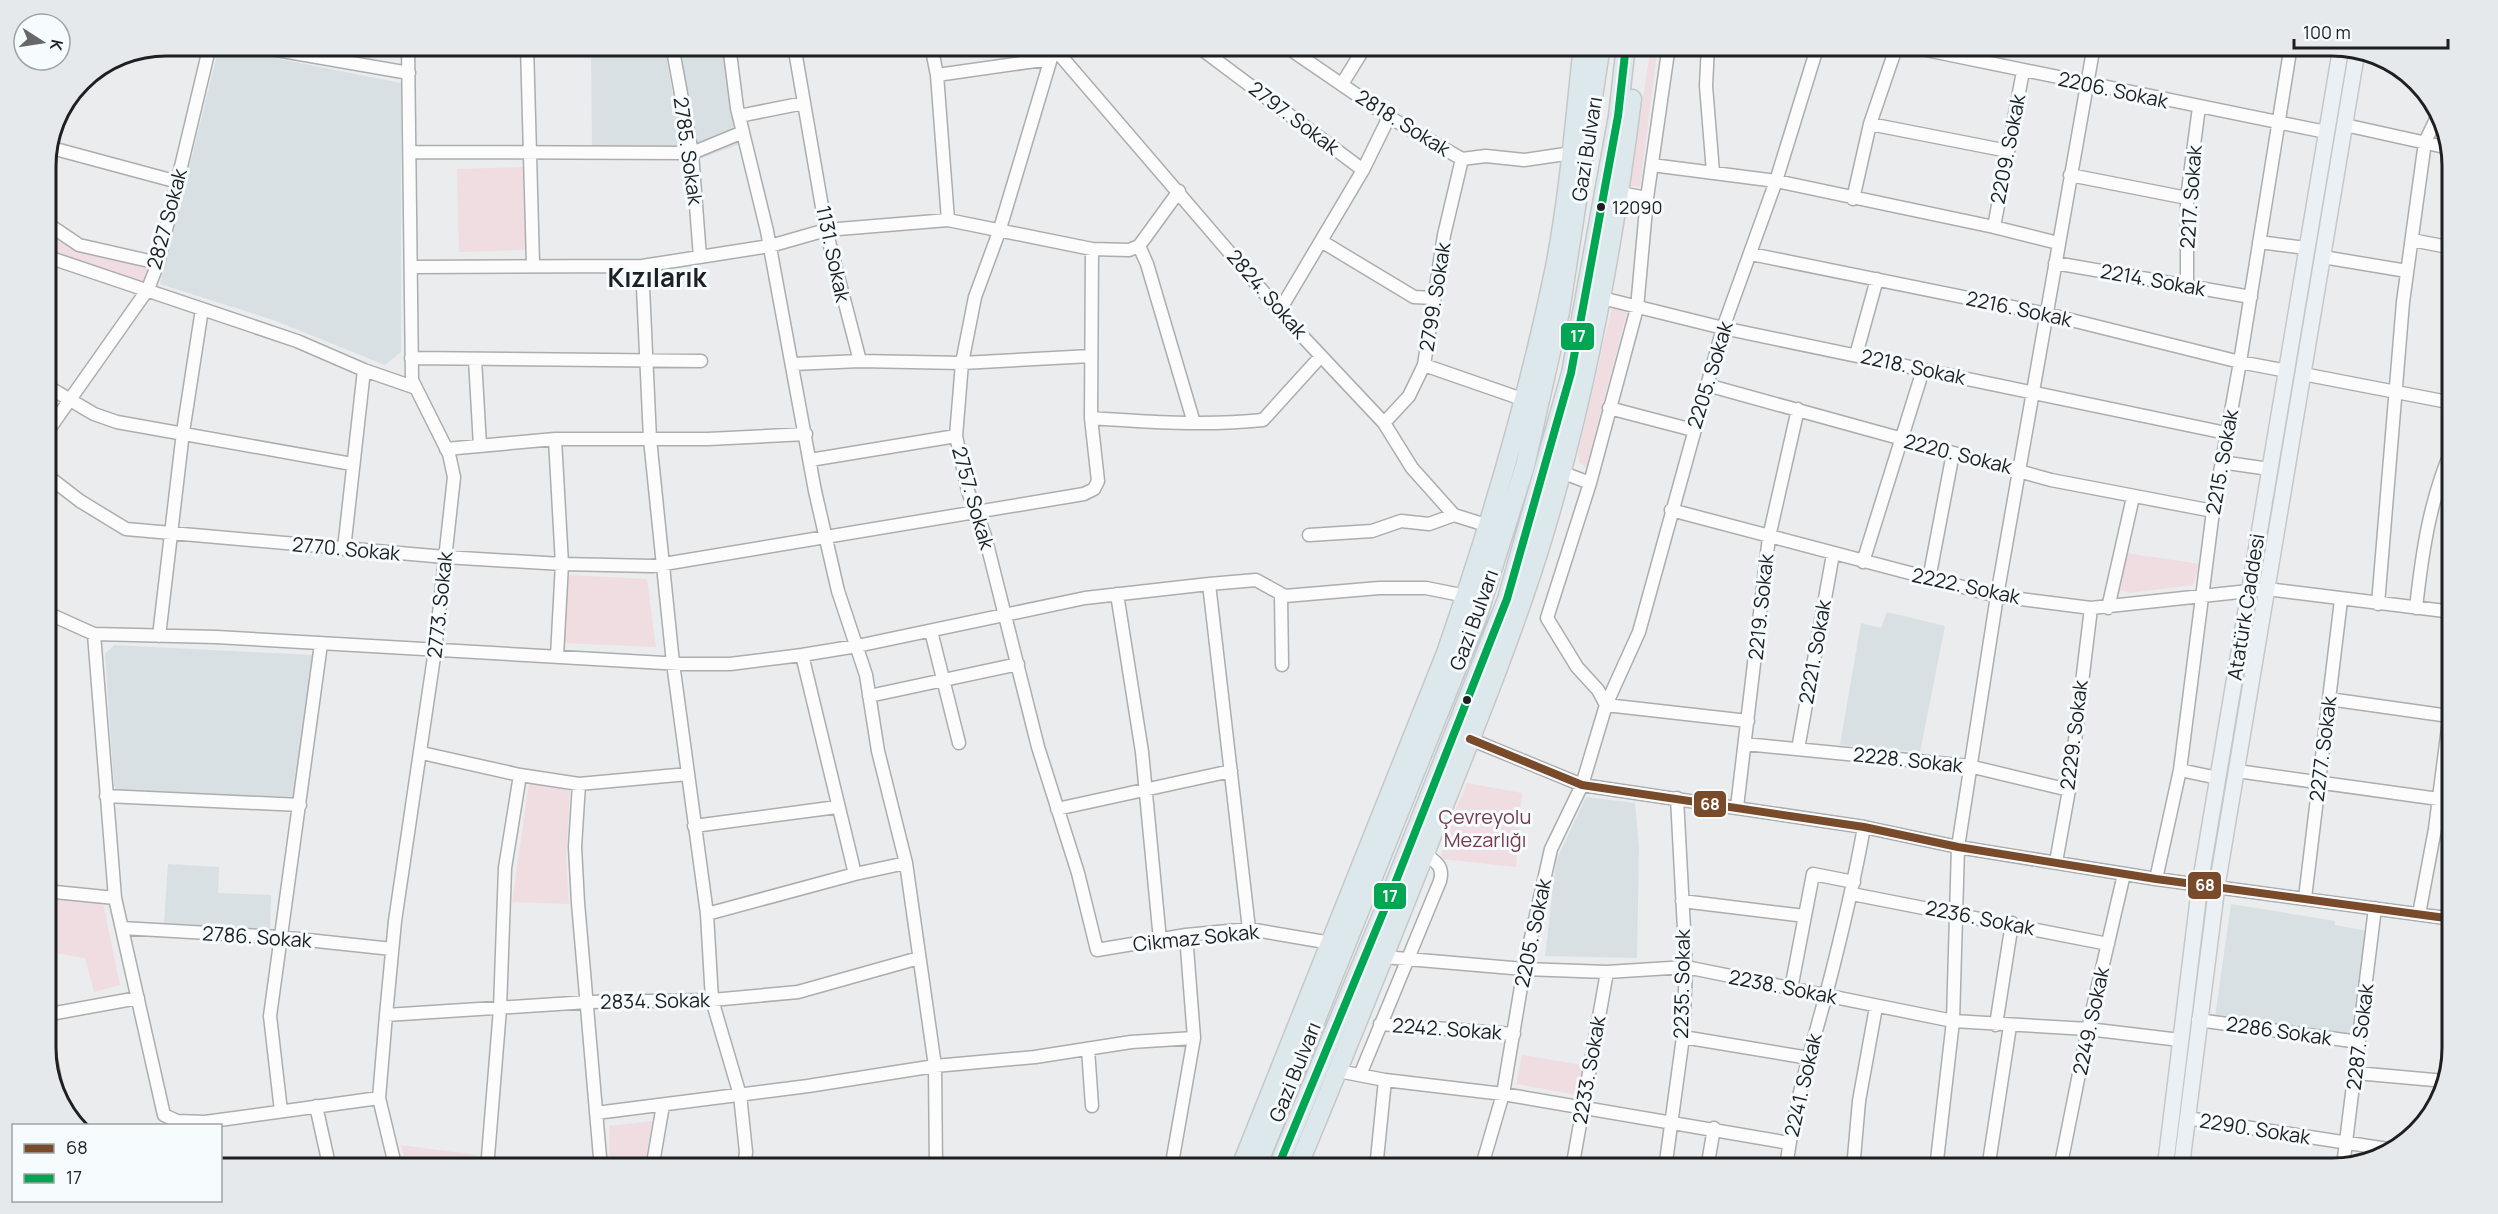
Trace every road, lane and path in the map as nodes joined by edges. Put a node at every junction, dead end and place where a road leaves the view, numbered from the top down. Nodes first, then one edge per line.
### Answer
1 (207, 56) edge
2 (311, 56) edge
3 (408, 56) edge
4 (527, 56) edge
5 (674, 56) edge
6 (731, 56) edge
7 (796, 56) edge
8 (933, 56) edge
9 (1029, 56) edge
10 (1052, 56) edge
11 (1057, 56) edge
12 (1211, 56) edge
13 (1300, 56) edge
14 (1359, 56) edge
15 (1583, 56) edge
16 (1586, 56) edge
17 (1600, 56) edge
18 (1628, 56) edge
19 (1630, 56) edge
20 (1667, 56) edge
21 (1707, 56) edge
22 (1815, 56) edge
23 (1895, 56) edge
24 (1951, 56) edge
25 (2091, 56) edge
26 (2288, 56) edge
27 (2339, 56) edge
28 (2356, 58) edge
29 (2023, 71) junction
30 (409, 73) junction
31 (937, 75) junction
32 (1342, 84) junction
33 (2085, 84) junction
34 (1595, 98) junction
35 (804, 103) junction
36 (2199, 107) junction
37 (739, 116) junction
38 (1389, 117) junction
39 (2278, 123) junction
40 (2434, 123) edge
41 (1870, 124) junction
42 (2345, 125) junction
43 (743, 132) junction
44 (2326, 132) junction
45 (2425, 142) junction
46 (2440, 146) edge
47 (56, 149) edge
48 (2008, 151) junction
49 (411, 152) junction
50 (530, 152) junction
51 (692, 153) junction
52 (1572, 153) junction
53 (1462, 159) junction
54 (1652, 165) junction
55 (1363, 170) junction
56 (1713, 172) junction
57 (2070, 174) junction
58 (1776, 181) junction
59 (178, 182) junction
60 (1179, 191) junction
61 (1620, 193) junction
62 (1647, 198) junction
63 (2187, 198) junction
64 (1853, 199) junction
65 (948, 219) junction
66 (1994, 226) junction
67 (56, 229) edge
68 (826, 230) junction
69 (999, 232) junction
70 (2412, 240) junction
71 (1321, 241) junction
72 (2259, 242) junction
73 (2058, 243) junction
74 (770, 246) junction
75 (1139, 246) junction
76 (2442, 246) edge
77 (2306, 248) junction
78 (1092, 249) junction
79 (1751, 254) junction
80 (700, 257) junction
81 (2323, 257) junction
82 (56, 260) edge
83 (158, 263) junction
84 (2055, 263) junction
85 (533, 264) junction
86 (642, 266) junction
87 (412, 267) junction
88 (2408, 271) junction
89 (1877, 279) junction
90 (2187, 287) junction
91 (148, 289) junction
92 (2251, 297) junction
93 (1434, 298) junction
94 (1602, 298) junction
95 (1637, 308) junction
96 (202, 309) junction
97 (1280, 310) junction
98 (2047, 314) junction
99 (1723, 328) junction
100 (1856, 355) junction
101 (1091, 356) junction
102 (1321, 356) junction
103 (411, 358) junction
104 (475, 359) junction
105 (647, 360) junction
106 (700, 361) dead end
107 (860, 361) junction
108 (2240, 362) junction
109 (962, 363) junction
110 (793, 364) junction
111 (1424, 365) junction
112 (364, 370) junction
113 (1923, 370) junction
114 (2287, 371) junction
115 (2303, 374) junction
116 (1707, 385) junction
117 (416, 388) junction
118 (56, 391) edge
119 (2396, 392) junction
120 (2034, 393) junction
121 (71, 400) junction
122 (1524, 400) junction
123 (2442, 401) edge
124 (1609, 408) junction
125 (1798, 408) junction
126 (1091, 418) junction
127 (56, 420) edge
128 (1194, 423) junction
129 (1384, 423) junction
130 (1694, 430) junction
131 (183, 432) junction
132 (2226, 433) junction
133 (806, 434) junction
134 (956, 436) junction
135 (555, 439) junction
136 (650, 439) junction
137 (1899, 439) junction
138 (480, 446) junction
139 (446, 448) junction
140 (1953, 453) junction
141 (810, 460) junction
142 (2221, 462) junction
143 (352, 464) junction
144 (2269, 469) junction
145 (2020, 470) junction
146 (2442, 471) edge
147 (1561, 472) junction
148 (56, 482) edge
149 (1590, 483) junction
150 (2133, 497) junction
151 (1671, 510) junction
152 (2213, 511) junction
153 (976, 513) junction
154 (1454, 515) junction
155 (1489, 526) junction
156 (172, 533) junction
157 (1309, 536) dead end
158 (825, 537) junction
159 (1769, 537) junction
160 (344, 549) junction
161 (1833, 554) junction
162 (445, 557) junction
163 (1863, 562) junction
164 (562, 564) junction
165 (665, 565) junction
166 (1929, 579) junction
167 (1209, 584) junction
168 (2267, 589) junction
169 (2249, 593) junction
170 (1117, 594) junction
171 (1281, 595) junction
172 (1466, 596) junction
173 (1997, 596) junction
174 (2202, 596) junction
175 (2341, 600) junction
176 (2378, 604) junction
177 (2091, 608) junction
178 (2108, 608) junction
179 (2416, 608) junction
180 (2442, 611) edge
181 (1005, 616) junction
182 (56, 617) edge
183 (931, 631) junction
184 (94, 634) junction
185 (159, 636) junction
186 (321, 644) junction
187 (857, 646) junction
188 (435, 650) junction
189 (802, 655) junction
190 (557, 656) junction
191 (674, 663) junction
192 (1018, 664) junction
193 (1282, 665) dead end
194 (942, 681) junction
195 (869, 696) junction
196 (2329, 699) junction
197 (1606, 705) junction
198 (2442, 715) edge
199 (1748, 721) junction
200 (1470, 739) junction
201 (959, 743) dead end
202 (1745, 744) junction
203 (1798, 749) junction
204 (422, 753) junction
205 (1969, 766) junction
206 (2180, 770) junction
207 (1231, 771) junction
208 (2237, 771) junction
209 (2442, 773) edge
210 (688, 774) junction
211 (520, 775) junction
212 (2218, 778) junction
213 (2319, 781) junction
214 (579, 784) junction
215 (1582, 785) junction
216 (1146, 789) junction
217 (2068, 790) junction
218 (106, 796) junction
219 (1677, 798) junction
220 (2439, 798) junction
221 (2442, 799) edge
222 (300, 805) junction
223 (837, 807) junction
224 (1737, 807) junction
225 (1058, 809) junction
226 (694, 826) junction
227 (1864, 827) junction
228 (1958, 847) junction
229 (1425, 854) junction
230 (2056, 862) junction
231 (906, 864) junction
232 (855, 874) junction
233 (2124, 874) junction
234 (2156, 879) junction
235 (2200, 884) junction
236 (2217, 886) junction
237 (1853, 888) junction
238 (56, 892) edge
239 (115, 898) junction
240 (2305, 898) junction
241 (1682, 901) junction
242 (2375, 908) junction
243 (1957, 913) junction
244 (707, 914) junction
245 (2419, 914) junction
246 (1805, 916) junction
247 (2442, 917) edge
248 (2012, 923) junction
249 (122, 928) junction
250 (1250, 929) junction
251 (1186, 935) junction
252 (279, 937) junction
253 (1160, 940) junction
254 (1331, 943) junction
255 (2108, 944) junction
256 (393, 949) junction
257 (1096, 950) joint
258 (1384, 957) junction
259 (919, 958) junction
260 (1409, 960) junction
261 (1686, 967) junction
262 (1524, 969) junction
263 (1607, 972) junction
264 (1791, 989) junction
265 (1826, 993) junction
266 (138, 998) junction
267 (712, 1000) junction
268 (588, 1002) junction
269 (1876, 1007) junction
270 (500, 1009) junction
271 (56, 1013) edge
272 (386, 1015) junction
273 (2198, 1020) junction
274 (1953, 1021) junction
275 (1380, 1024) junction
276 (1996, 1025) junction
277 (2010, 1026) junction
278 (2088, 1029) junction
279 (1514, 1034) junction
280 (1683, 1037) junction
281 (1194, 1038) junction
282 (2180, 1040) junction
283 (2359, 1042) junction
284 (1088, 1049) junction
285 (1809, 1058) junction
286 (935, 1066) junction
287 (1338, 1071) junction
288 (2356, 1073) junction
289 (1360, 1075) junction
290 (1385, 1080) junction
291 (2438, 1080) edge
292 (1503, 1094) junction
293 (740, 1095) junction
294 (379, 1098) junction
295 (663, 1105) junction
296 (316, 1106) junction
297 (1092, 1106) dead end
298 (1582, 1107) junction
299 (281, 1111) junction
300 (596, 1113) junction
301 (2187, 1118) junction
302 (1672, 1123) junction
303 (1714, 1128) junction
304 (2347, 1142) junction
305 (1790, 1143) junction
306 (2380, 1148) edge
307 (2344, 1157) edge
308 (328, 1158) edge
309 (393, 1158) edge
310 (488, 1158) edge
311 (600, 1158) edge
312 (654, 1158) edge
313 (745, 1158) edge
314 (936, 1158) edge
315 (1173, 1158) edge
316 (1244, 1158) edge
317 (1260, 1158) edge
318 (1282, 1158) edge
319 (1302, 1158) edge
320 (1377, 1158) edge
321 (1484, 1158) edge
322 (1574, 1158) edge
323 (1667, 1158) edge
324 (1709, 1158) edge
325 (1788, 1158) edge
326 (1854, 1158) edge
327 (1937, 1158) edge
328 (1990, 1158) edge
329 (2062, 1158) edge
330 (2166, 1158) edge
331 (2182, 1158) edge

1 - 59 street, 2827 Sokak
2 - 30 street
3 - 30 street, 2773. Sokak
4 - 50 street
5 - 51 street, 2785. Sokak
6 - 37 street
7 - 35 street, 1131. Sokak
8 - 31 street
9 - 31 street
10 - 69 street, 2757. Sokak
11 - 60 street, 2824. Sokak
12 - 55 street, 2797. Sokak
13 - 32 street, 2818. Sokak
14 - 32 street
15 - 52 highway
16 - 34 highway
17 - 34 highway, Gazi Bulvarı
18 - 318 highway, Gazi Bulvarı
19 - 61 highway
20 - 54 street
21 - 56 street
22 - 58 street, 2205. Sokak
23 - 41 street
24 - 29 street, 2206. Sokak
25 - 33 street
26 - 39 street, 2215. Sokak
27 - 44 main road, Atatürk Caddesi
28 - 42 main road, Atatürk Caddesi
29 - 33 street, 2206. Sokak
29 - 48 street, 2209. Sokak
30 - 49 street, 2773. Sokak
31 - 65 street
32 - 38 street, 2818. Sokak
33 - 36 street, 2206. Sokak
33 - 57 street
34 - 52 highway
34 - 317 highway, Gazi Bulvarı
35 - 37 street
35 - 68 street, 1131. Sokak
36 - 39 street, 2206. Sokak
36 - 63 street, 2217. Sokak
37 - 43 street
38 - 53 street, 2818. Sokak
38 - 55 street
39 - 44 street, 2206. Sokak
39 - 72 street, 2215. Sokak
40 - 45 street
41 - 48 street
41 - 64 street
42 - 45 street
42 - 81 main road, Atatürk Caddesi
43 - 51 street
43 - 74 street
44 - 77 main road, Atatürk Caddesi
45 - 46 street
45 - 70 street
47 - 59 street
48 - 66 street, 2209. Sokak
49 - 50 street
49 - 87 street, 2773. Sokak
50 - 51 street
50 - 85 street
51 - 80 street, 2785. Sokak
52 - 53 street, 2818. Sokak
52 - 122 highway
53 - 93 street, 2799. Sokak
54 - 56 street
54 - 62 street
55 - 71 street
56 - 58 street
57 - 63 street
57 - 73 street
58 - 64 street
58 - 79 street, 2205. Sokak
59 - 83 street, 2827 Sokak
60 - 75 street
60 - 97 street, 2824. Sokak
61 - 62 street
61 - 94 highway
62 - 95 street
63 - 90 street, 2217. Sokak
64 - 66 street
65 - 68 street
65 - 69 street
66 - 73 street
67 - 83 street
68 - 74 street
68 - 107 street, 1131. Sokak
69 - 78 street
69 - 109 street, 2757. Sokak
70 - 76 street
70 - 88 street
71 - 93 street
71 - 97 street
72 - 77 street
72 - 92 street, 2215. Sokak
73 - 84 street
74 - 80 street
74 - 110 street
75 - 78 street
75 - 128 street
77 - 114 main road, Atatürk Caddesi
78 - 101 street
79 - 89 street, 2216. Sokak
79 - 99 street, 2205. Sokak
80 - 86 street
81 - 88 street
81 - 115 main road, Atatürk Caddesi
82 - 91 street
83 - 91 street, 2827 Sokak
84 - 90 street, 2214. Sokak
84 - 98 street
85 - 86 street
85 - 87 street
86 - 105 street
87 - 103 street, 2773. Sokak
88 - 119 street
89 - 98 street, 2216. Sokak
89 - 100 street
90 - 92 street, 2214. Sokak
91 - 96 street
91 - 121 street, 2827 Sokak
92 - 108 street, 2215. Sokak
93 - 111 street, 2799. Sokak
94 - 95 street, 2218. Sokak
94 - 147 highway
95 - 99 street, 2218. Sokak
95 - 124 street
96 - 112 street
96 - 131 street
97 - 102 street, 2824. Sokak
98 - 108 street, 2216. Sokak
98 - 120 street
99 - 100 street, 2218. Sokak
99 - 116 street, 2205. Sokak
100 - 113 street, 2218. Sokak
101 - 109 street
101 - 126 street
102 - 128 street
102 - 129 street, 2824. Sokak
103 - 104 street
103 - 117 street, 2773. Sokak
104 - 105 street
104 - 138 street
105 - 106 street
105 - 136 street
107 - 109 street
107 - 110 street
108 - 114 street, 2216. Sokak
108 - 132 street, 2215. Sokak
109 - 134 street, 2757. Sokak
110 - 133 street
111 - 122 street
111 - 129 street, 2799. Sokak
112 - 117 street
112 - 143 street
113 - 120 street, 2218. Sokak
113 - 137 street
114 - 144 main road, Atatürk Caddesi
115 - 119 street
115 - 168 main road, Atatürk Caddesi
116 - 125 street, 2220. Sokak
116 - 130 street, 2205. Sokak
117 - 139 street, 2773. Sokak
118 - 121 street
119 - 123 street
119 - 176 street
120 - 132 street, 2218. Sokak
120 - 145 street
121 - 127 street, 2827 Sokak
121 - 131 street
122 - 155 highway
124 - 130 street
124 - 149 street
125 - 137 street, 2220. Sokak
125 - 159 street, 2219. Sokak
126 - 128 street
126 - 153 street, 2770. Sokak
129 - 154 street, 2824. Sokak
130 - 151 street, 2205. Sokak
131 - 143 street
131 - 156 street
132 - 142 street, 2215. Sokak
133 - 136 street
133 - 141 street
134 - 141 street
134 - 153 street, 2757. Sokak
135 - 136 street
135 - 138 street
135 - 164 street
136 - 165 street
137 - 140 street, 2220. Sokak
137 - 163 street
138 - 139 street
139 - 162 street, 2773. Sokak
140 - 145 street, 2220. Sokak
140 - 166 street
141 - 158 street
142 - 144 street
142 - 152 street, 2215. Sokak
143 - 160 street
144 - 169 main road, Atatürk Caddesi
145 - 150 street, 2220. Sokak
145 - 173 street
146 - 179 street
147 - 149 street
147 - 200 highway
148 - 156 street, 2770. Sokak
149 - 197 street
150 - 152 street, 2220. Sokak
150 - 178 street
151 - 159 street, 2222. Sokak
151 - 197 street, 2205. Sokak
152 - 174 street, 2215. Sokak
153 - 158 street, 2770. Sokak
153 - 181 street, 2757. Sokak
154 - 155 street
154 - 157 street
155 - 172 highway
156 - 160 street, 2770. Sokak
156 - 185 street
158 - 165 street, 2770. Sokak
158 - 187 street
159 - 161 street, 2222. Sokak
159 - 199 street, 2219. Sokak
160 - 162 street, 2770. Sokak
161 - 163 street, 2222. Sokak
161 - 203 street, 2221. Sokak
162 - 164 street, 2770. Sokak
162 - 188 street, 2773. Sokak
163 - 166 street, 2222. Sokak
164 - 165 street, 2770. Sokak
164 - 190 street
165 - 191 street
166 - 173 street, 2222. Sokak
167 - 170 street
167 - 171 street
167 - 207 street
168 - 169 street, 2222. Sokak
168 - 175 street
168 - 208 main road, Atatürk Caddesi
169 - 174 street, 2222. Sokak
169 - 212 main road, Atatürk Caddesi
170 - 181 street
170 - 216 street
171 - 172 street
171 - 193 street
172 - 254 highway
173 - 177 street, 2222. Sokak
173 - 205 street
174 - 178 street, 2222. Sokak
174 - 206 street, 2215. Sokak
175 - 176 street
175 - 196 street, 2277. Sokak
176 - 179 street
177 - 178 street, 2222. Sokak
177 - 217 street, 2229. Sokak
179 - 180 street
181 - 183 street
181 - 192 street, 2757. Sokak
182 - 184 street
183 - 187 street
183 - 194 street
184 - 185 street
184 - 218 street
185 - 186 street
186 - 188 street
186 - 222 street
187 - 189 street
187 - 195 street
188 - 190 street
188 - 204 street, 2773. Sokak
189 - 191 street
189 - 223 street
190 - 191 street
191 - 210 street
192 - 194 street
192 - 225 street, 2757. Sokak
194 - 195 street
194 - 201 street
195 - 231 street
196 - 198 street
196 - 213 street, 2277. Sokak
197 - 199 street
197 - 215 street, 2205. Sokak
199 - 202 street, 2219. Sokak
200 - 215 street
200 - 229 highway
202 - 203 street, 2228. Sokak
202 - 224 street, 2219. Sokak
203 - 205 street, 2228. Sokak
204 - 211 street
204 - 256 street, 2773. Sokak
205 - 217 street, 2228. Sokak
205 - 228 street
206 - 212 street
206 - 234 street, 2215. Sokak
207 - 216 street
207 - 250 street
208 - 213 street
208 - 236 main road, Atatürk Caddesi
209 - 220 street
210 - 214 street
210 - 226 street
211 - 214 street
211 - 270 street
212 - 235 main road, Atatürk Caddesi
213 - 220 street
213 - 240 street, 2277. Sokak
214 - 268 street
215 - 219 street
215 - 262 street, 2205. Sokak
216 - 225 street
216 - 253 street
217 - 230 street, 2229. Sokak
218 - 222 street
218 - 239 street
219 - 224 street
219 - 241 street, 2235. Sokak
220 - 221 street
220 - 245 street
222 - 252 street
223 - 226 street
223 - 232 street
224 - 227 street
225 - 257 street, 2757. Sokak
226 - 244 street
227 - 228 street
227 - 237 street, 2241. Sokak
228 - 230 street
228 - 243 street
229 - 258 highway
229 - 260 street
230 - 233 street
231 - 232 street
231 - 259 street
232 - 244 street
233 - 234 street
233 - 255 street, 2249. Sokak
234 - 235 street
235 - 236 street
235 - 282 main road, Atatürk Caddesi
236 - 240 street
236 - 273 main road, Atatürk Caddesi
237 - 243 street, 2236. Sokak
237 - 246 street, 2236. Sokak
237 - 265 street, 2241. Sokak
238 - 239 street
239 - 249 street
240 - 242 street
241 - 246 street
241 - 261 street, 2235. Sokak
242 - 245 street
242 - 283 street, 2287. Sokak
243 - 248 street, 2236. Sokak
243 - 274 street
244 - 267 street
245 - 247 street
246 - 264 street
248 - 255 street, 2236. Sokak
248 - 276 street
249 - 252 street, 2786. Sokak
249 - 266 street
250 - 251 street, Cikmaz Sokak
250 - 254 street, Cikmaz Sokak
251 - 253 street, Cikmaz Sokak
251 - 281 street
252 - 256 street, 2786. Sokak
252 - 299 street
253 - 257 street, Cikmaz Sokak
254 - 316 highway
255 - 278 street, 2249. Sokak
256 - 272 street, 2773. Sokak
258 - 260 street, 2238. Sokak
258 - 287 highway
259 - 267 street, 2834. Sokak
259 - 286 street
260 - 262 street, 2238. Sokak
260 - 275 street
261 - 263 street, 2238. Sokak
261 - 264 street, 2238. Sokak
261 - 280 street, 2235. Sokak
262 - 263 street, 2238. Sokak
262 - 279 street, 2205. Sokak
263 - 298 street, 2233. Sokak
264 - 265 street, 2238. Sokak
265 - 269 street, 2238. Sokak
265 - 285 street, 2241. Sokak
266 - 271 street
266 - 299 street
267 - 268 street, 2834. Sokak
267 - 293 street
268 - 270 street, 2834. Sokak
268 - 300 street
269 - 274 street, 2238. Sokak
269 - 326 street
270 - 272 street, 2834. Sokak
270 - 310 street
272 - 294 street, 2773. Sokak
273 - 283 street, 2286 Sokak
273 - 301 main road, Atatürk Caddesi
274 - 276 street, 2238. Sokak
274 - 327 street
275 - 279 street, 2242. Sokak
275 - 289 street
276 - 277 street, 2238. Sokak
277 - 278 street, 2238. Sokak
277 - 328 street
278 - 282 street, 2238. Sokak
278 - 329 street, 2249. Sokak
279 - 292 street, 2205. Sokak
280 - 285 street
280 - 302 street, 2235. Sokak
281 - 284 street
281 - 315 street
282 - 330 main road, Atatürk Caddesi
283 - 288 street, 2287. Sokak
284 - 286 street
284 - 297 street
285 - 305 street, 2241. Sokak
286 - 293 street
286 - 314 street
287 - 289 street
287 - 319 highway
288 - 291 street
288 - 304 street, 2287. Sokak
289 - 290 street
290 - 292 street
290 - 320 street
292 - 298 street
292 - 321 street, 2205. Sokak
293 - 295 street
293 - 313 street
294 - 296 street
294 - 309 street, 2773. Sokak
295 - 300 street
295 - 312 street
296 - 299 street
296 - 308 street
298 - 302 street
298 - 322 street, 2233. Sokak
300 - 311 street
301 - 304 street, 2290. Sokak
301 - 331 main road, Atatürk Caddesi
302 - 303 street
302 - 323 street, 2235. Sokak
303 - 305 street
303 - 324 street
304 - 306 street, 2290. Sokak
304 - 307 street, 2287. Sokak
305 - 325 street, 2241. Sokak

